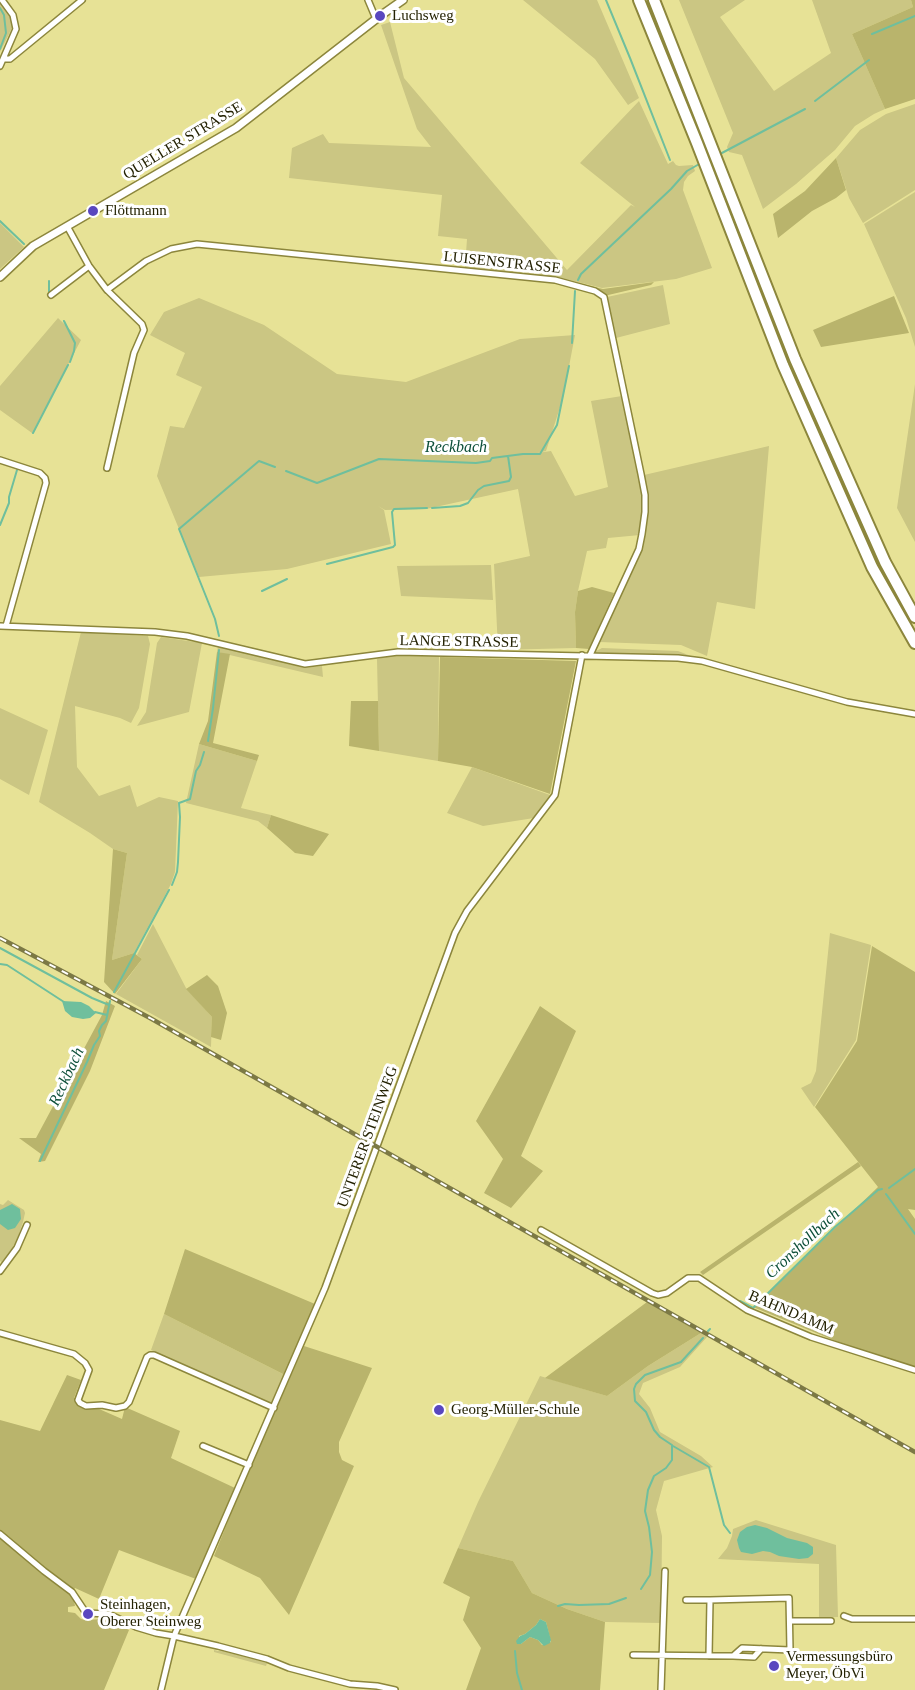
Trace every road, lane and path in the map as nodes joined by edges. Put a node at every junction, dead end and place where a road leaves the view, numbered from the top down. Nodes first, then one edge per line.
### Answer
1 (2, 0) edge
2 (82, 0) edge
3 (368, 0) edge
4 (403, 0) edge
5 (639, 0) edge
6 (654, 0) edge
7 (376, 19) junction
8 (4, 59) junction
9 (0, 66) edge
10 (67, 226) junction
11 (89, 266) junction
12 (0, 277) edge
13 (107, 290) junction
14 (51, 295) dead end
15 (0, 459) edge
16 (106, 468) dead end
17 (915, 617) edge
18 (3, 626) edge
19 (915, 644) edge
20 (582, 655) junction
21 (590, 655) junction
22 (915, 714) edge
23 (27, 1225) dead end
24 (540, 1230) dead end
25 (0, 1271) edge
26 (0, 1333) edge
27 (915, 1370) edge
28 (274, 1408) junction
29 (204, 1446) dead end
30 (249, 1465) junction
31 (0, 1534) edge
32 (665, 1571) dead end
33 (686, 1600) dead end
34 (710, 1600) junction
35 (844, 1616) dead end
36 (915, 1619) edge
37 (790, 1621) junction
38 (831, 1621) dead end
39 (174, 1636) junction
40 (633, 1655) dead end
41 (663, 1656) junction
42 (709, 1656) junction
43 (363, 1687) edge
44 (161, 1690) edge
45 (395, 1690) edge
46 (661, 1690) edge

1 - 8 street
2 - 8 street
3 - 7 street
4 - 7 street, QUELLER STRASSE
5 - 19 highway
6 - 17 highway
7 - 10 street, QUELLER STRASSE
8 - 9 street
10 - 11 street
10 - 12 street, QUELLER STRASSE
11 - 13 street
11 - 14 street
13 - 16 street
13 - 21 street, LUISENSTRASSE
15 - 18 street
18 - 20 street, LANGE STRASSE
20 - 21 street, LANGE STRASSE
20 - 28 street, UNTERER STEINWEG
21 - 22 street, LANGE STRASSE
23 - 25 street
24 - 27 street, BAHNDAMM
26 - 28 street
28 - 30 street, UNTERER STEINWEG
29 - 30 street
30 - 39 street, UNTERER STEINWEG
31 - 39 street
32 - 41 street
33 - 34 street
34 - 37 street
34 - 42 street
35 - 36 street
37 - 38 street
37 - 42 street
39 - 43 street
39 - 44 street, UNTERER STEINWEG
40 - 41 street
41 - 42 street
41 - 46 street
43 - 45 street

